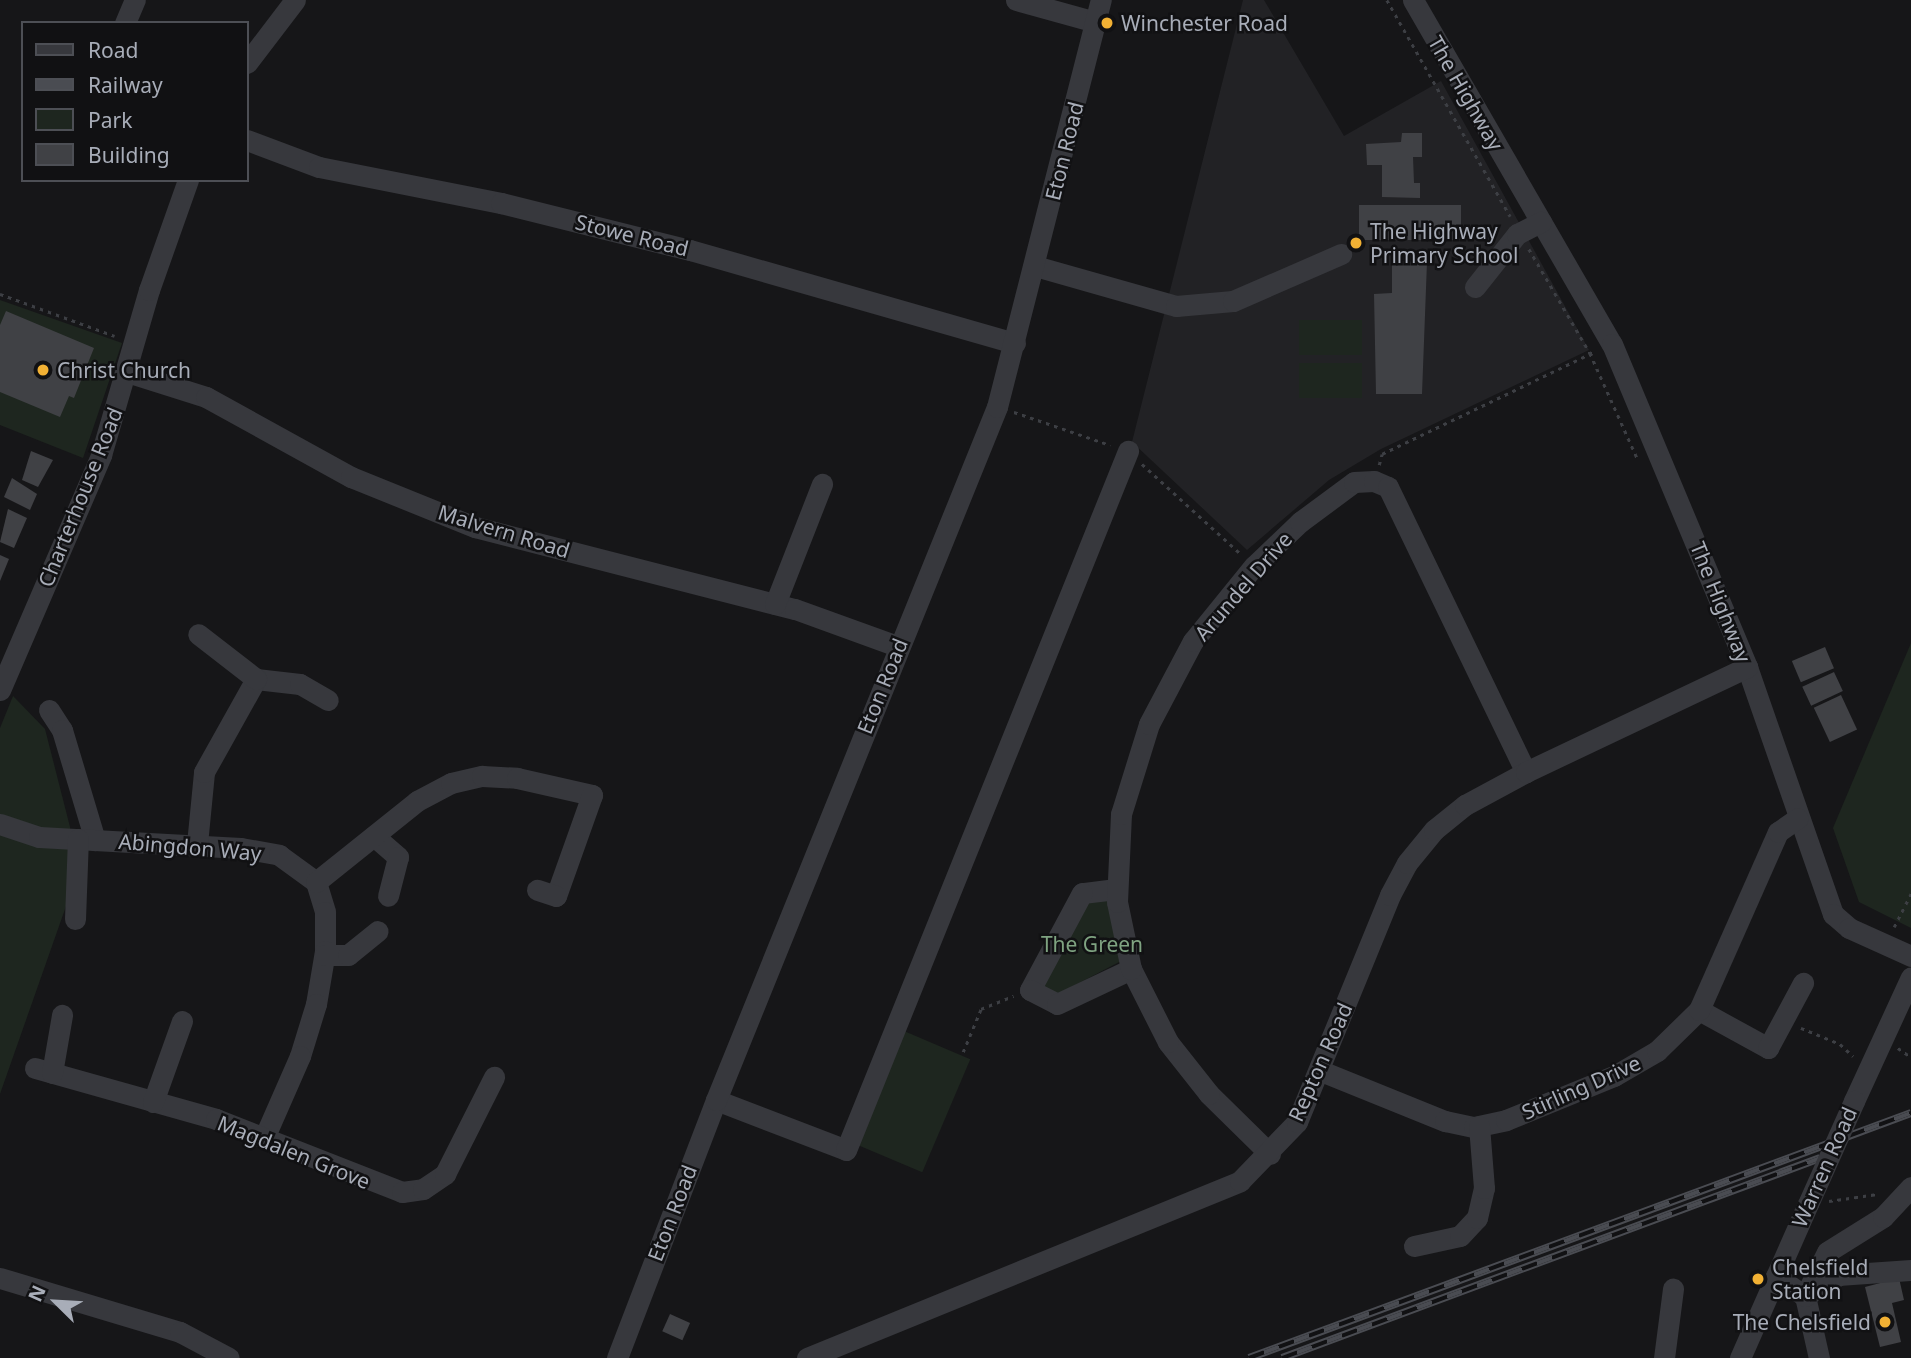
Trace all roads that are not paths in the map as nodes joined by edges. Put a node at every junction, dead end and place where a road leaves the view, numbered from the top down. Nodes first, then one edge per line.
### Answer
1 (135, 0) edge
2 (295, 0) edge
3 (1016, 0) edge
4 (1101, 0) edge
5 (1413, 0) edge
6 (126, 21) edge
7 (1096, 22) junction
8 (248, 62) edge
9 (248, 140) edge
10 (187, 182) edge
11 (1541, 222) junction
12 (1341, 254) dead end
13 (1035, 266) junction
14 (1475, 287) dead end
15 (1014, 343) junction
16 (127, 372) junction
17 (1128, 451) dead end
18 (822, 484) dead end
19 (775, 604) junction
20 (198, 634) dead end
21 (897, 646) junction
22 (1747, 667) junction
23 (256, 679) junction
24 (0, 690) edge
25 (328, 700) dead end
26 (49, 709) dead end
27 (1526, 772) junction
28 (1798, 818) junction
29 (0, 824) edge
30 (374, 836) junction
31 (87, 839) junction
32 (197, 844) junction
33 (316, 882) junction
34 (1116, 889) junction
35 (537, 890) dead end
36 (388, 896) dead end
37 (75, 919) dead end
38 (378, 930) dead end
39 (325, 955) junction
40 (1911, 956) edge
41 (1130, 969) junction
42 (1911, 977) edge
43 (1802, 984) dead end
44 (1699, 1010) junction
45 (62, 1015) dead end
46 (182, 1021) dead end
47 (1321, 1071) junction
48 (494, 1077) dead end
49 (716, 1100) junction
50 (153, 1102) junction
51 (1479, 1126) junction
52 (264, 1138) junction
53 (1270, 1154) junction
54 (1908, 1188) edge
55 (1414, 1246) dead end
56 (1911, 1270) edge
57 (1776, 1276) junction
58 (0, 1278) edge
59 (1673, 1289) dead end
60 (1805, 1296) junction
61 (229, 1358) edge
62 (617, 1358) edge
63 (807, 1358) edge
64 (1664, 1358) edge
65 (1740, 1358) edge
66 (1819, 1358) edge

1 - 6 street
2 - 8 street
3 - 7 street
4 - 7 street, Eton Road
5 - 11 street, The Highway
7 - 13 street, Eton Road
9 - 15 street, Stowe Road
10 - 16 street, Charterhouse Road
11 - 14 street
11 - 22 street, The Highway
12 - 13 street
13 - 15 street, Eton Road
15 - 21 street, Eton Road
16 - 19 street, Malvern Road
16 - 24 street, Charterhouse Road
17 - 49 street
18 - 19 street
19 - 21 street, Malvern Road
20 - 23 street
21 - 49 street, Eton Road
22 - 27 street, Repton Road
22 - 28 street, The Highway
23 - 25 street
23 - 32 street
26 - 31 street
27 - 34 street, Arundel Drive
27 - 47 street, Repton Road
28 - 40 street, The Highway
28 - 44 street, Stirling Drive
29 - 31 street, Abingdon Way
30 - 33 street
30 - 35 street
30 - 36 street
31 - 32 street, Abingdon Way
31 - 37 street
32 - 33 street, Abingdon Way
33 - 39 street
34 - 41 street, Arundel Drive
34 - 41 street
38 - 39 street
39 - 52 street
41 - 53 street, Arundel Drive
42 - 57 street, Warren Road, bridge
43 - 44 street
44 - 51 street, Stirling Drive
45 - 50 street, Magdalen Grove
46 - 50 street
47 - 51 street, Stirling Drive
47 - 53 street, Repton Road
48 - 52 street, Magdalen Grove
49 - 62 street, Eton Road
50 - 52 street, Magdalen Grove
51 - 55 street
53 - 63 street, Repton Road
54 - 60 street
56 - 60 street
57 - 60 street
57 - 65 street, Warren Road
58 - 61 street
59 - 64 street
60 - 66 street

